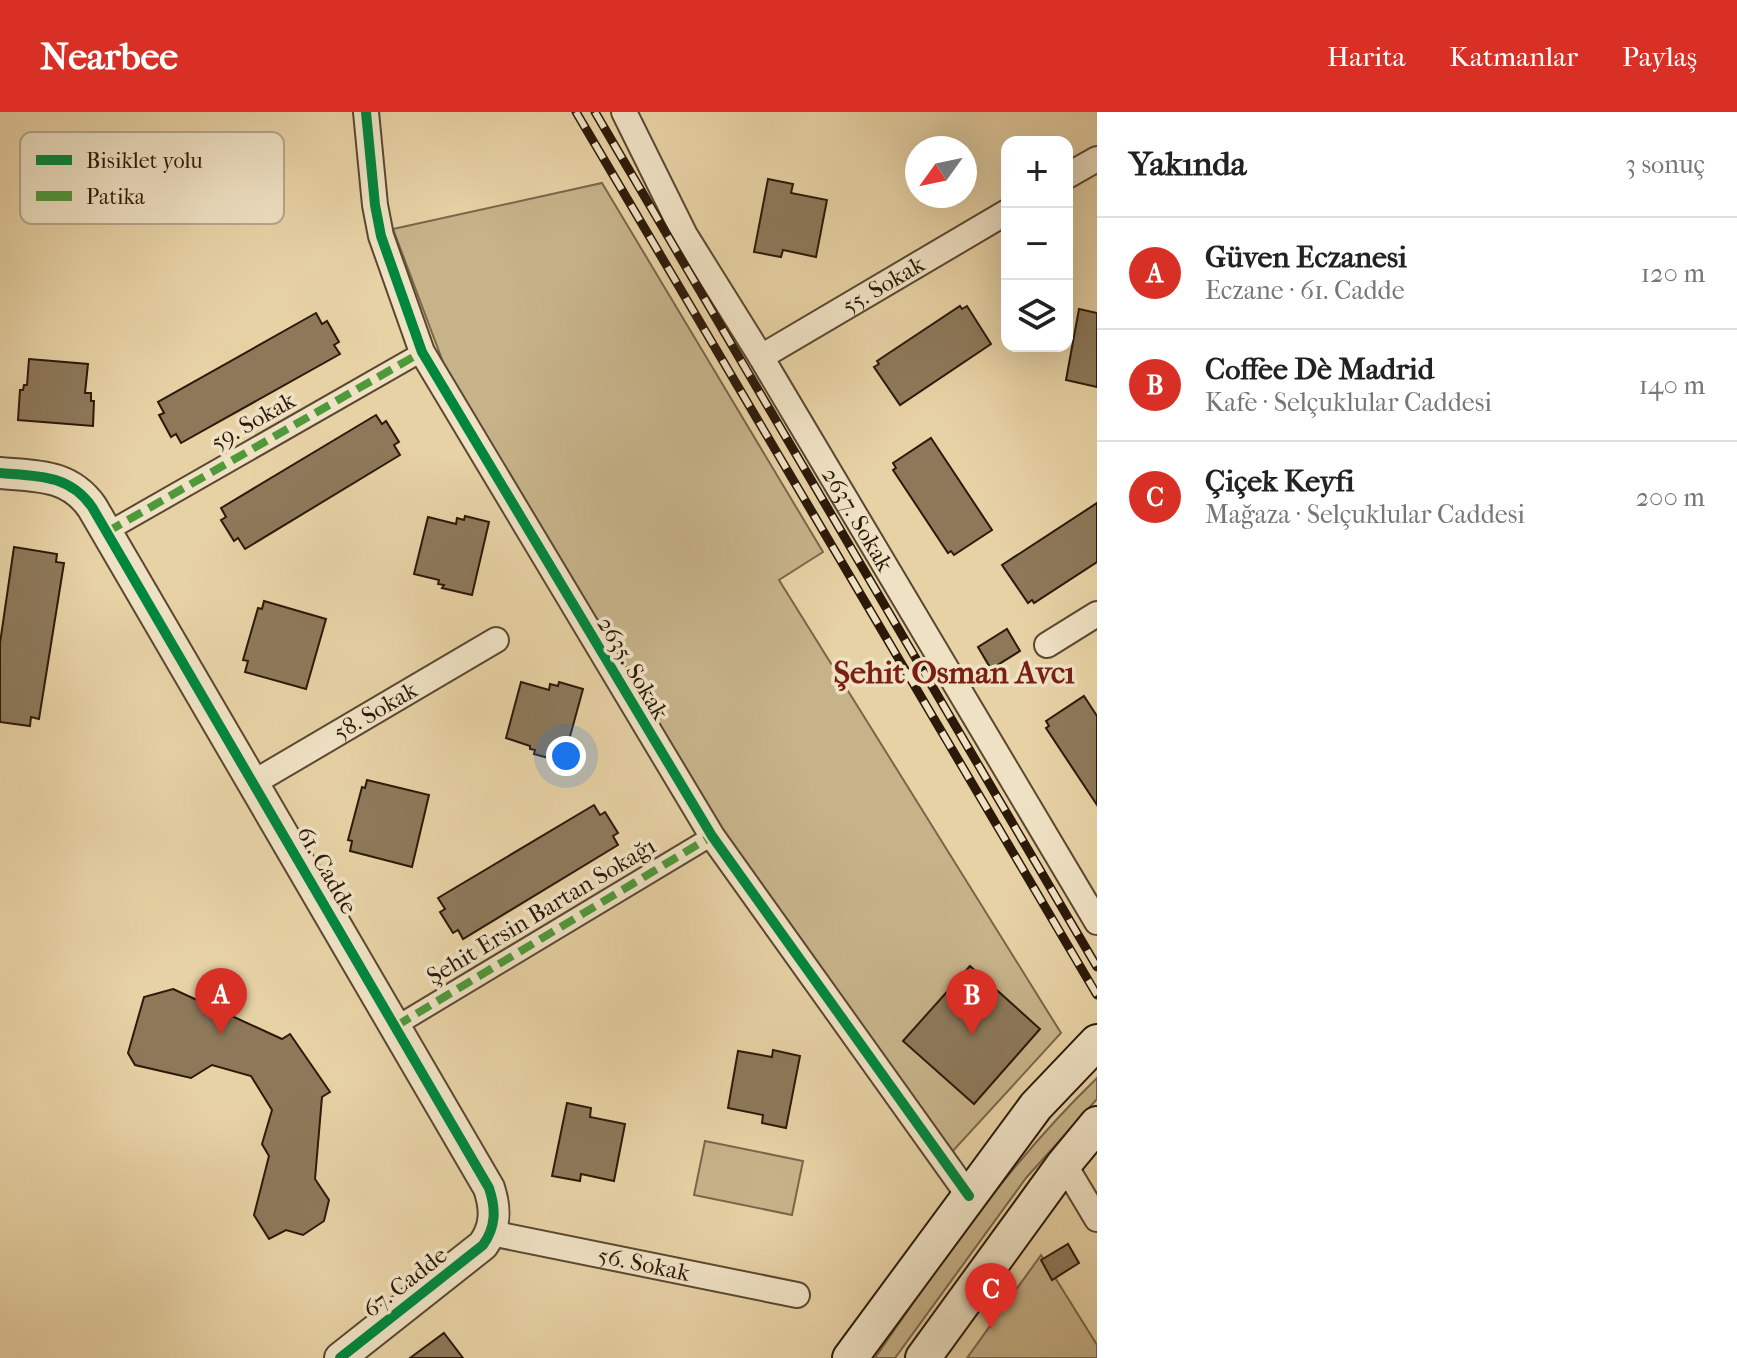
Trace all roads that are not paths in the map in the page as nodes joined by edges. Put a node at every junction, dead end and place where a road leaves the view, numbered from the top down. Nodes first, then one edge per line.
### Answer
1 (366, 112) edge
2 (624, 112) edge
3 (1097, 159) edge
4 (1073, 173) edge
5 (1001, 216) edge
6 (422, 352) junction
7 (761, 357) junction
8 (0, 473) edge
9 (107, 532) junction
10 (1097, 614) edge
11 (496, 640) dead end
12 (1047, 645) dead end
13 (253, 783) junction
14 (712, 836) junction
15 (1097, 922) edge
16 (396, 1026) junction
17 (1097, 1042) edge
18 (1097, 1124) edge
19 (1064, 1164) junction
20 (969, 1196) junction
21 (1097, 1219) edge
22 (491, 1233) junction
23 (797, 1295) dead end
24 (340, 1358) edge
25 (850, 1358) edge
26 (923, 1358) edge

1 - 6 street, 2635. Sokak
2 - 7 street, 2637. Sokak
3 - 4 street
5 - 7 street, 55. Sokak
6 - 9 street, 59. Sokak
6 - 14 street, 2635. Sokak
7 - 15 street, 2637. Sokak
8 - 9 street, 61. Cadde
9 - 13 street, 61. Cadde
10 - 12 street
11 - 13 street, 58. Sokak
13 - 16 street, 61. Cadde
14 - 16 street, Şehit Ersin Bartan Sokağı
14 - 20 street, 2635. Sokak
16 - 22 street, 61. Cadde
17 - 20 main road
18 - 19 main road
19 - 21 street
19 - 26 main road
20 - 25 main road
22 - 23 street, 56. Sokak
22 - 24 street, 67. Cadde

